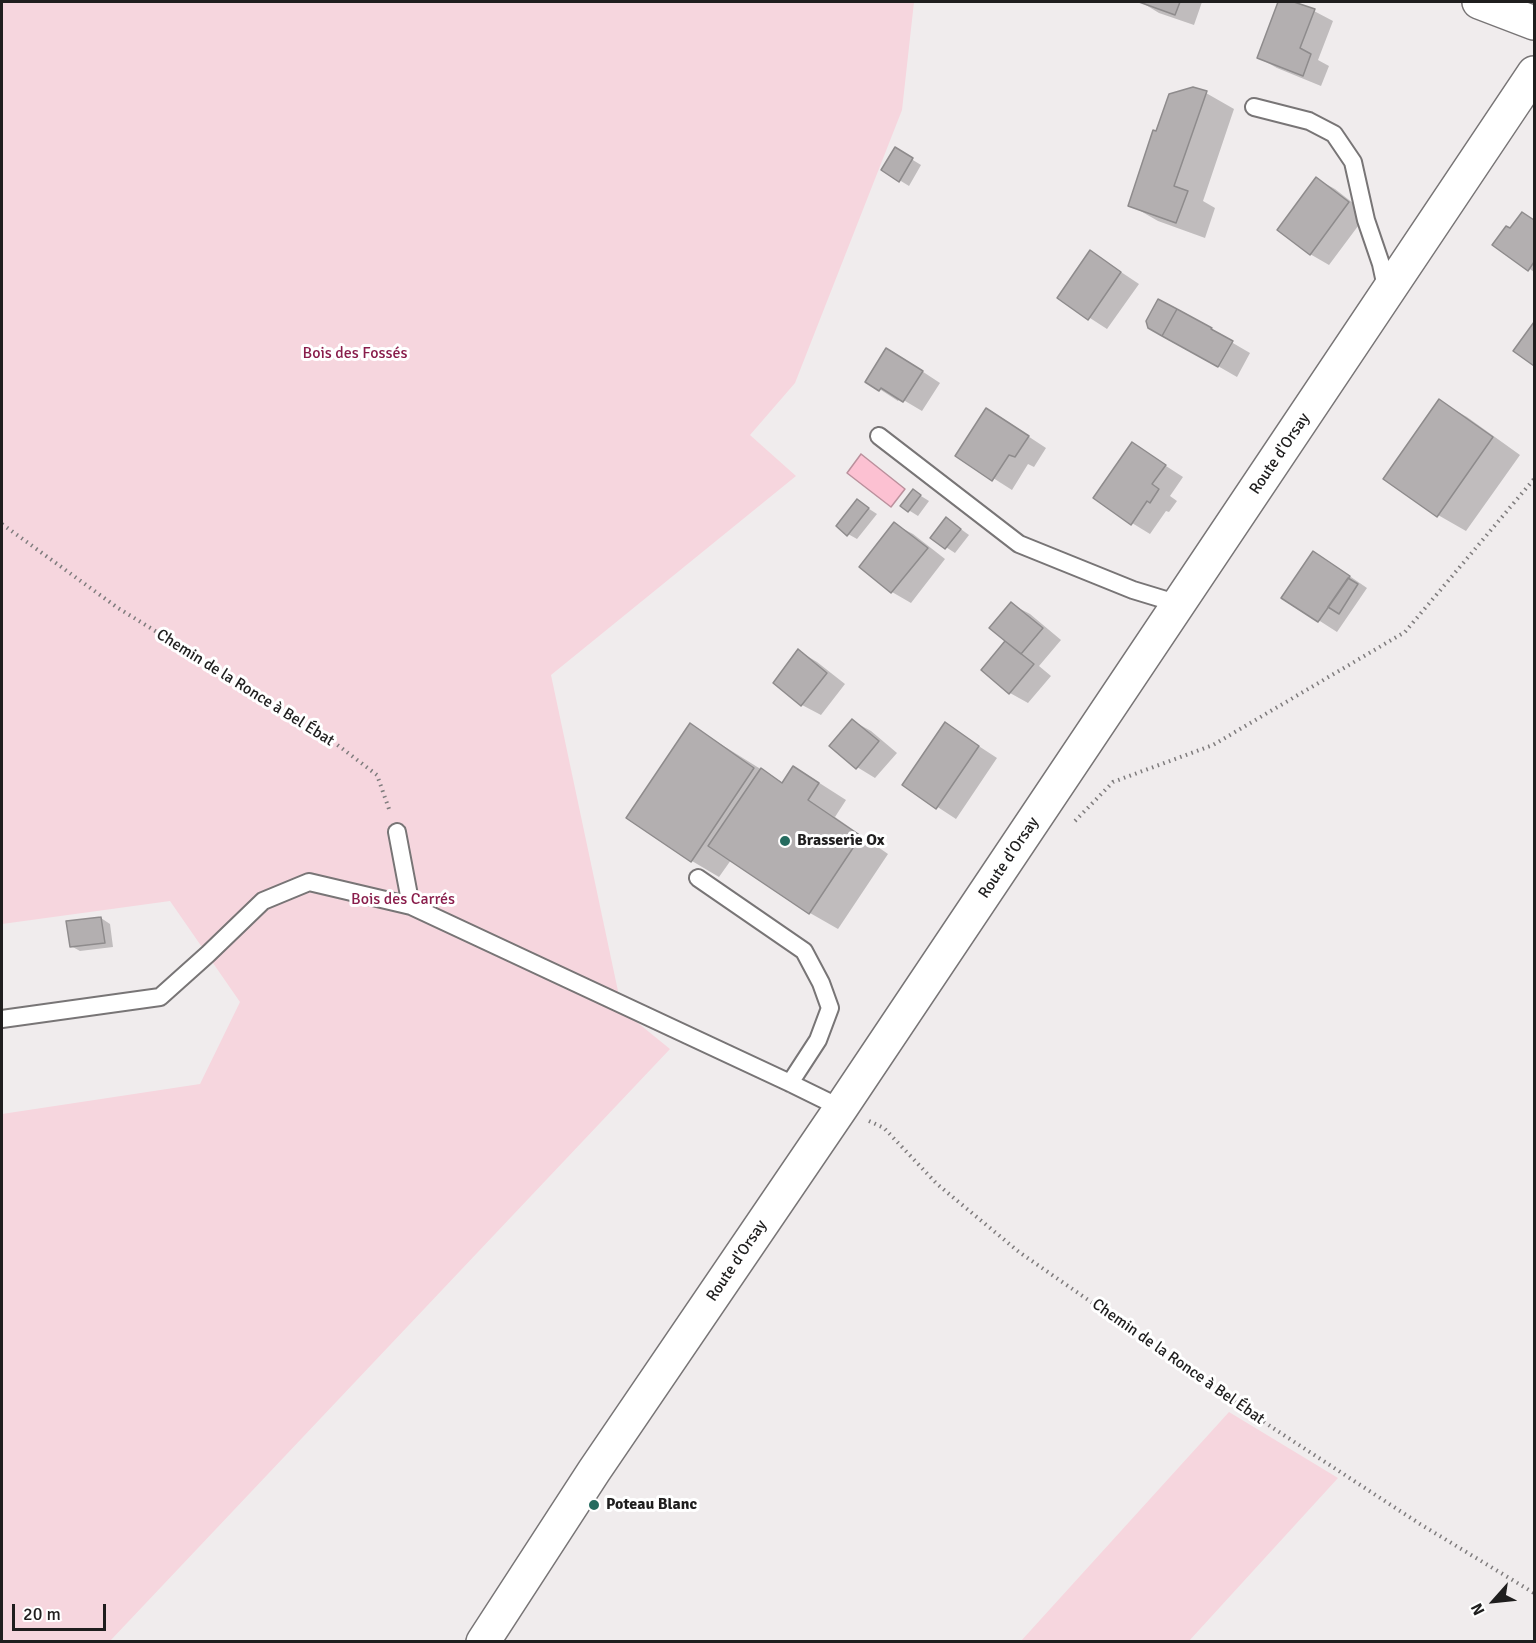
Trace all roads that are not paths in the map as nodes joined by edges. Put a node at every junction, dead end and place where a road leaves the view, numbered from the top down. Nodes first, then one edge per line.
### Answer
1 (1479, 2) edge
2 (1534, 23) edge
3 (1534, 74) edge
4 (1254, 107) dead end
5 (1388, 293) junction
6 (879, 436) dead end
7 (1179, 604) junction
8 (398, 832) road end
9 (698, 879) dead end
10 (411, 906) junction
11 (2, 1019) edge
12 (790, 1083) junction
13 (841, 1108) junction
14 (483, 1641) edge

1 - 2 main road
3 - 5 main road, Route d'Orsay
4 - 5 lane
5 - 7 main road, Route d'Orsay
6 - 7 lane
7 - 13 main road, Route d'Orsay
8 - 10 lane
9 - 12 lane
10 - 11 lane
10 - 12 lane
12 - 13 lane
13 - 14 main road, Route d'Orsay

